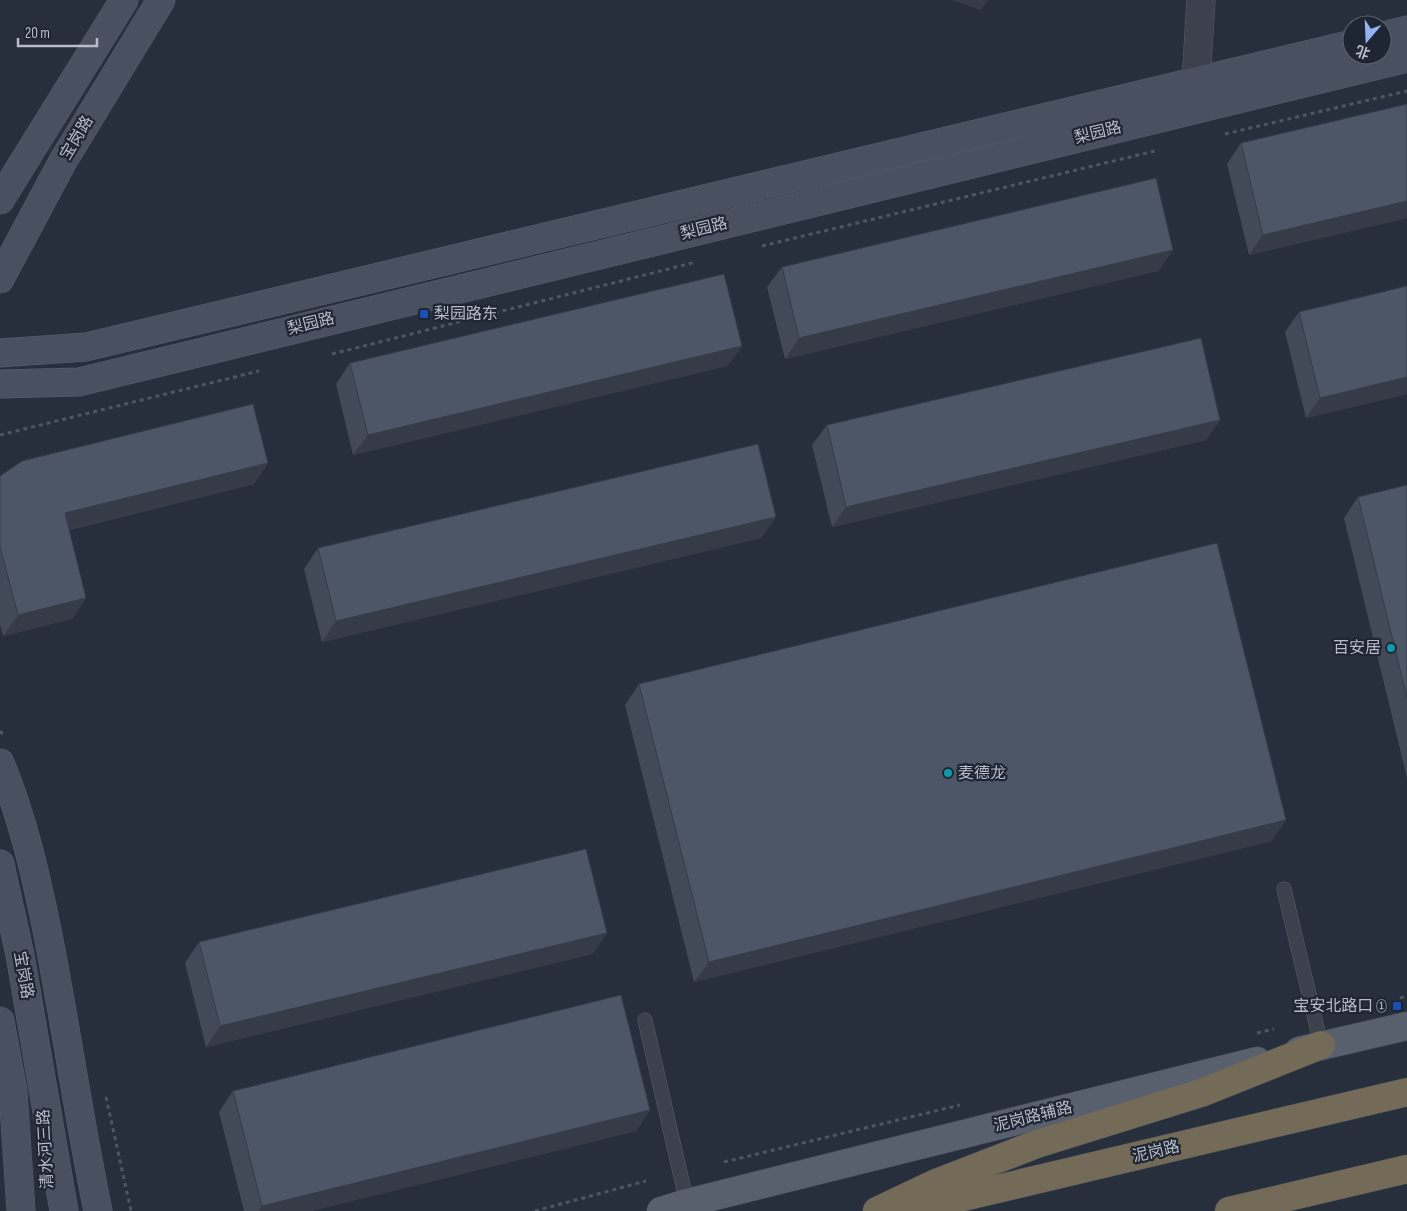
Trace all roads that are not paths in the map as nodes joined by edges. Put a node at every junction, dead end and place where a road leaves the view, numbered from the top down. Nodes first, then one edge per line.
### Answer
1 (124, 0) edge
2 (161, 0) edge
3 (1201, 0) edge
4 (1407, 30) edge
5 (1392, 34) edge
6 (1342, 46) edge
7 (1407, 58) edge
8 (1196, 81) junction
9 (1204, 107) junction
10 (0, 200) edge
11 (0, 279) edge
12 (0, 353) edge
13 (0, 384) edge
14 (0, 763) edge
15 (0, 864) edge
16 (1284, 889) dead end
17 (645, 1020) dead end
18 (0, 1021) edge
19 (1407, 1026) edge
20 (1321, 1045) junction
21 (43, 1087) junction
22 (13, 1091) junction
23 (1407, 1092) edge
24 (1407, 1169) edge
25 (687, 1203) junction
26 (9, 1211) edge
27 (21, 1211) edge
28 (50, 1211) edge
29 (64, 1211) edge
30 (98, 1211) edge
31 (661, 1211) edge
32 (877, 1211) edge
33 (904, 1211) edge
34 (1229, 1211) edge

1 - 10 street, 宝岗路
2 - 11 street, 宝岗路
3 - 8 street
4 - 5 street
6 - 8 street, 梨园路
7 - 9 street, 梨园路
8 - 9 street
8 - 12 street, 梨园路
9 - 13 street, 梨园路
14 - 30 street
15 - 21 street, 宝岗路
16 - 20 lane
17 - 25 lane
18 - 22 street
19 - 20 main road, 泥岗路辅路
20 - 25 main road, 泥岗路辅路
20 - 32 highway
21 - 28 street, 清水河三路
21 - 29 street
22 - 26 street
22 - 27 street, 清水河三路
23 - 33 highway, 泥岗路
24 - 34 highway
25 - 31 main road, 泥岗路辅路

